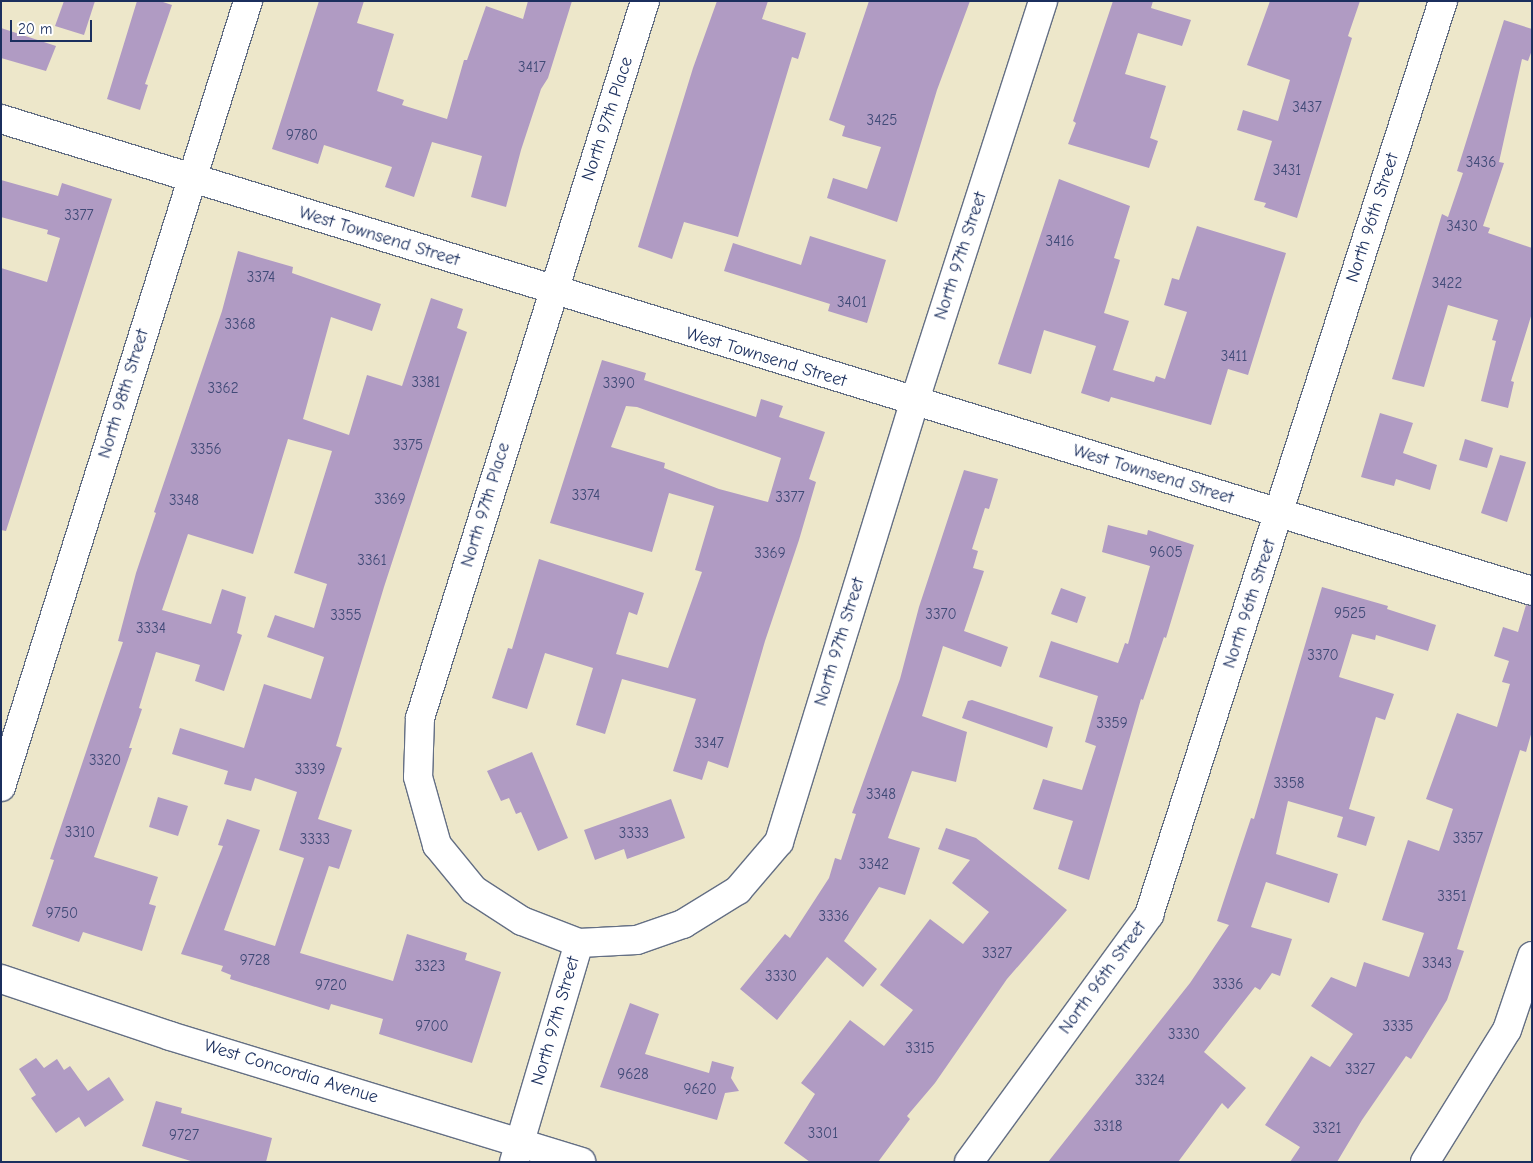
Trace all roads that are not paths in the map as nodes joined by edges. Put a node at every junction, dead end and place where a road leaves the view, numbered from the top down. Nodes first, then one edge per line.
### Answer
1 (248, 1) edge
2 (645, 1) edge
3 (1043, 1) edge
4 (1443, 1) edge
5 (1, 119) edge
6 (191, 179) junction
7 (553, 291) junction
8 (914, 403) junction
9 (1279, 513) junction
10 (1532, 591) edge
11 (1, 787) edge
12 (578, 943) junction
13 (1532, 956) edge
14 (1, 979) edge
15 (517, 1152) edge
16 (581, 1162) edge
17 (969, 1162) edge
18 (1425, 1162) edge

1 - 6 street, North 98th Street
2 - 7 street, North 97th Place
3 - 8 street, North 97th Street
4 - 9 street, North 96th Street
5 - 6 street, West Townsend Street
6 - 7 street, West Townsend Street
6 - 11 street, North 98th Street
7 - 8 street, West Townsend Street
7 - 12 street, North 97th Place
8 - 9 street, West Townsend Street
8 - 12 street, North 97th Street
9 - 10 street, West Townsend Street
9 - 17 street, North 96th Street
12 - 15 street, North 97th Street
13 - 18 street
14 - 15 street, West Concordia Avenue
15 - 16 street, West Concordia Avenue

